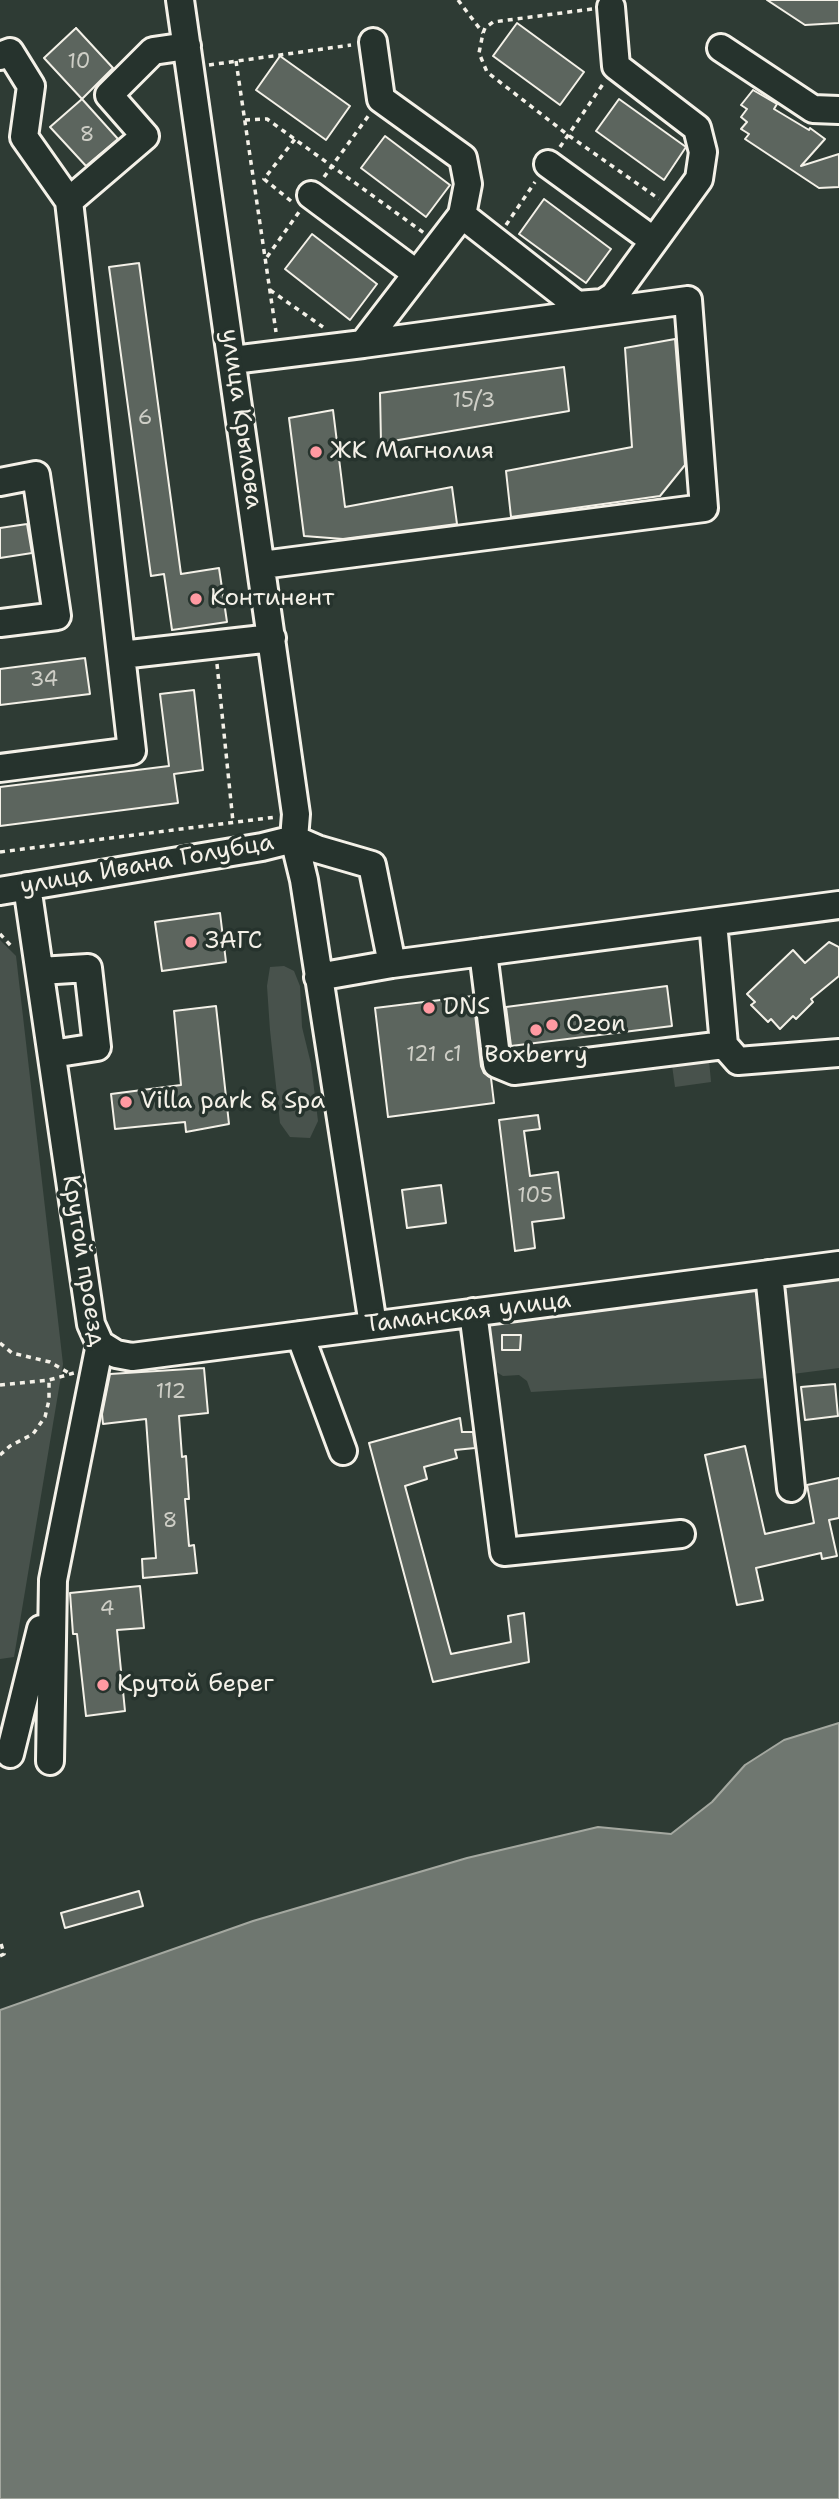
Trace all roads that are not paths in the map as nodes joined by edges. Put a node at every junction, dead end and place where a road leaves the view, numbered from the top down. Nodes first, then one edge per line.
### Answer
1 (180, 0) edge
2 (611, 7) road end
3 (373, 42) road end
4 (722, 48) dead end
5 (0, 56) edge
6 (189, 57) junction
7 (839, 110) edge
8 (548, 164) dead end
9 (301, 198) road end
10 (69, 201) junction
11 (462, 215) junction
12 (654, 241) junction
13 (417, 274) junction
14 (357, 345) junction
15 (233, 360) junction
16 (0, 482) edge
17 (262, 565) junction
18 (0, 623) edge
19 (272, 638) junction
20 (121, 655) junction
21 (0, 768) edge
22 (294, 839) junction
23 (27, 886) junction
24 (0, 891) edge
25 (839, 905) edge
26 (713, 922) junction
27 (483, 952) junction
28 (392, 964) junction
29 (40, 971) junction
30 (318, 977) junction
31 (724, 1045) junction
32 (839, 1053) edge
33 (52, 1054) junction
34 (839, 1265) edge
35 (769, 1273) junction
36 (473, 1312) junction
37 (373, 1325) junction
38 (300, 1335) junction
39 (88, 1363) junction
40 (343, 1451) dead end
41 (791, 1488) dead end
42 (681, 1535) dead end
43 (53, 1580) junction
44 (50, 1761) dead end
45 (7, 1763) dead end

1 - 6 street, улица Крылова
2 - 12 street
3 - 11 street
4 - 7 street
5 - 10 street
6 - 10 street
6 - 15 street, улица Крылова
8 - 12 street
9 - 13 street
10 - 20 street
11 - 12 street
11 - 13 street
13 - 14 street
14 - 15 street
14 - 17 street
15 - 17 street, улица Крылова
16 - 18 street
17 - 19 street, улица Крылова
19 - 20 street
19 - 22 street, улица Крылова
20 - 21 street
22 - 23 street, улица Ивана Голубца
22 - 28 street
22 - 30 street, улица Крылова
23 - 24 street, улица Ивана Голубца
23 - 29 street, Крутой проезд
25 - 26 street
26 - 27 street
26 - 31 street
27 - 28 street
27 - 31 street
28 - 30 street
29 - 33 street, Крутой проезд
29 - 33 street
30 - 37 street, улица Крылова
31 - 32 street
33 - 39 street, Крутой проезд
34 - 35 street, Таманская улица
35 - 36 street, Таманская улица
35 - 41 street
36 - 37 street, Таманская улица
36 - 42 street
37 - 38 street, Таманская улица
38 - 39 street, Таманская улица
38 - 40 street
39 - 43 street, Крутой проезд
43 - 44 street, Крутой проезд
43 - 45 street

